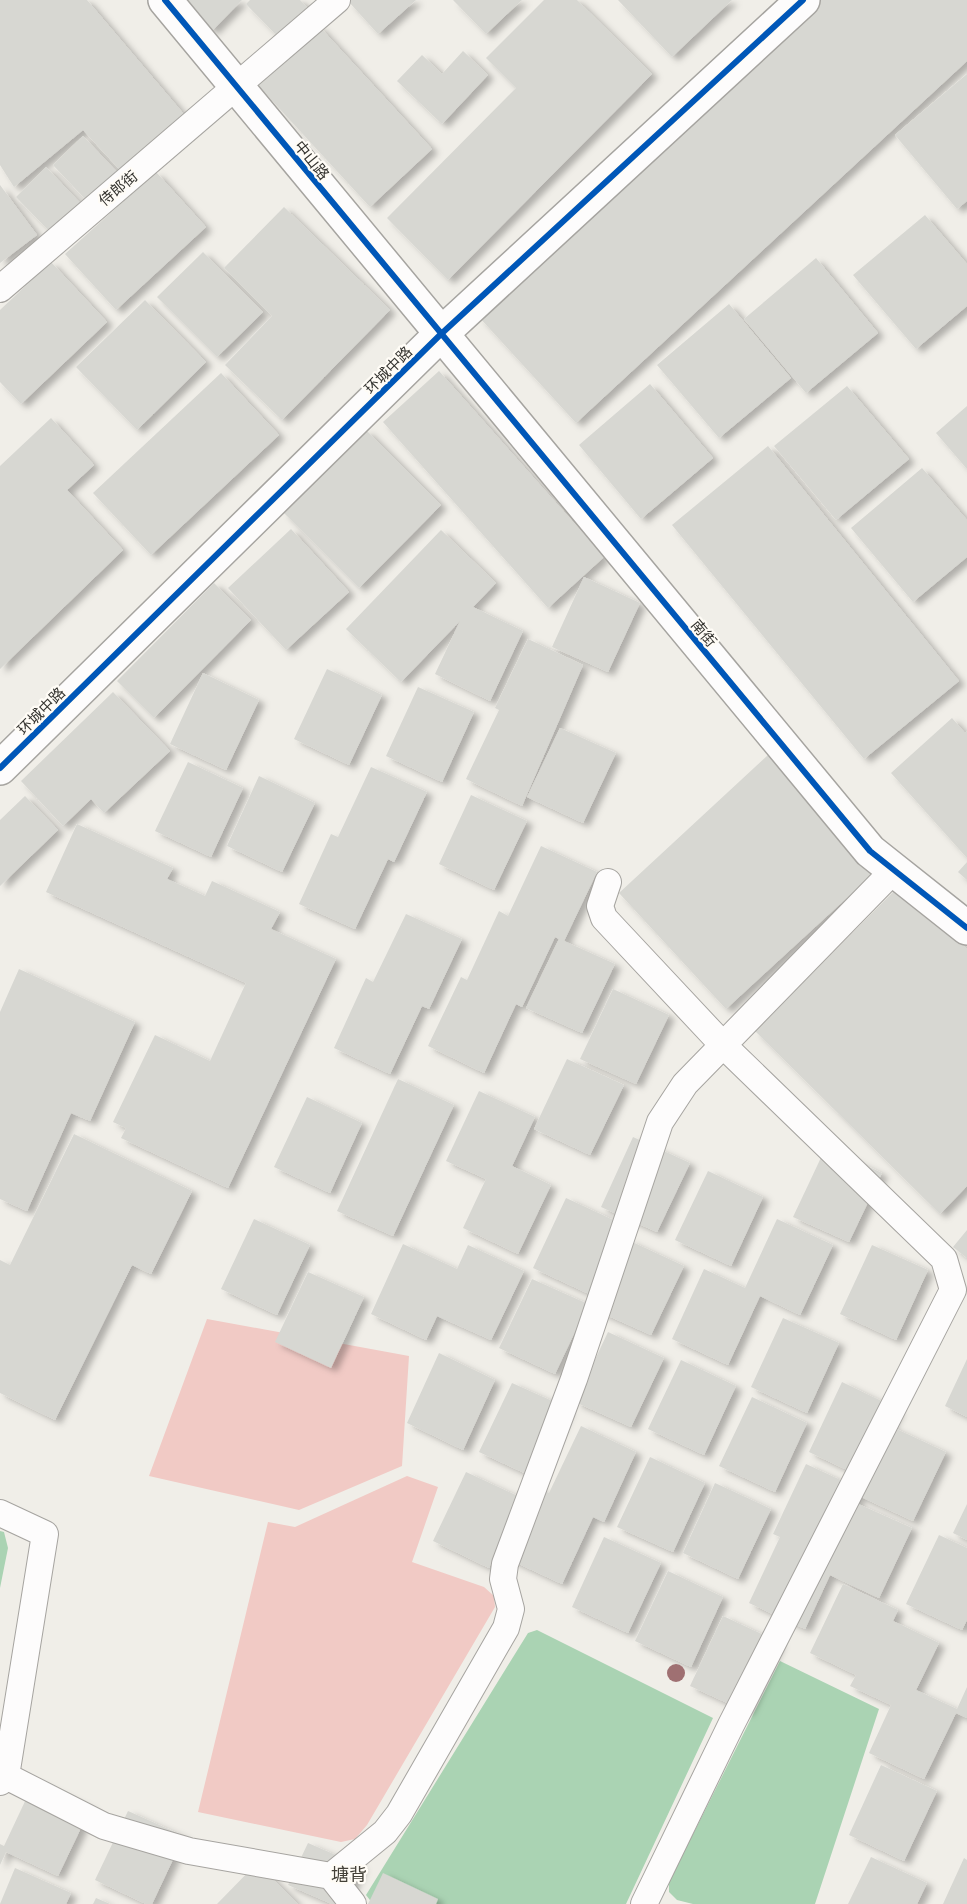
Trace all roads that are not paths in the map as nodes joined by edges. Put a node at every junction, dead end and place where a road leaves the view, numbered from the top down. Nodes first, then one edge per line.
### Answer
1 (165, 0) edge
2 (337, 0) edge
3 (803, 0) edge
4 (237, 87) junction
5 (0, 289) edge
6 (440, 335) junction
7 (0, 768) edge
8 (894, 870) junction
9 (608, 882) dead end
10 (967, 928) edge
11 (723, 1045) junction
12 (960, 1296) edge
13 (0, 1513) edge
14 (3, 1779) edge
15 (331, 1876) junction
16 (353, 1904) edge
17 (644, 1904) edge

1 - 4 street, 中山路
2 - 4 lane, 侍郎街
3 - 6 street, 环城中路
4 - 5 lane, 侍郎街
4 - 6 street, 中山路
6 - 7 street, 环城中路
6 - 8 street, 南街
8 - 10 street, 南街
8 - 11 lane
9 - 11 lane
11 - 12 lane
11 - 15 lane
12 - 17 lane
13 - 14 lane
14 - 15 lane
15 - 16 lane

